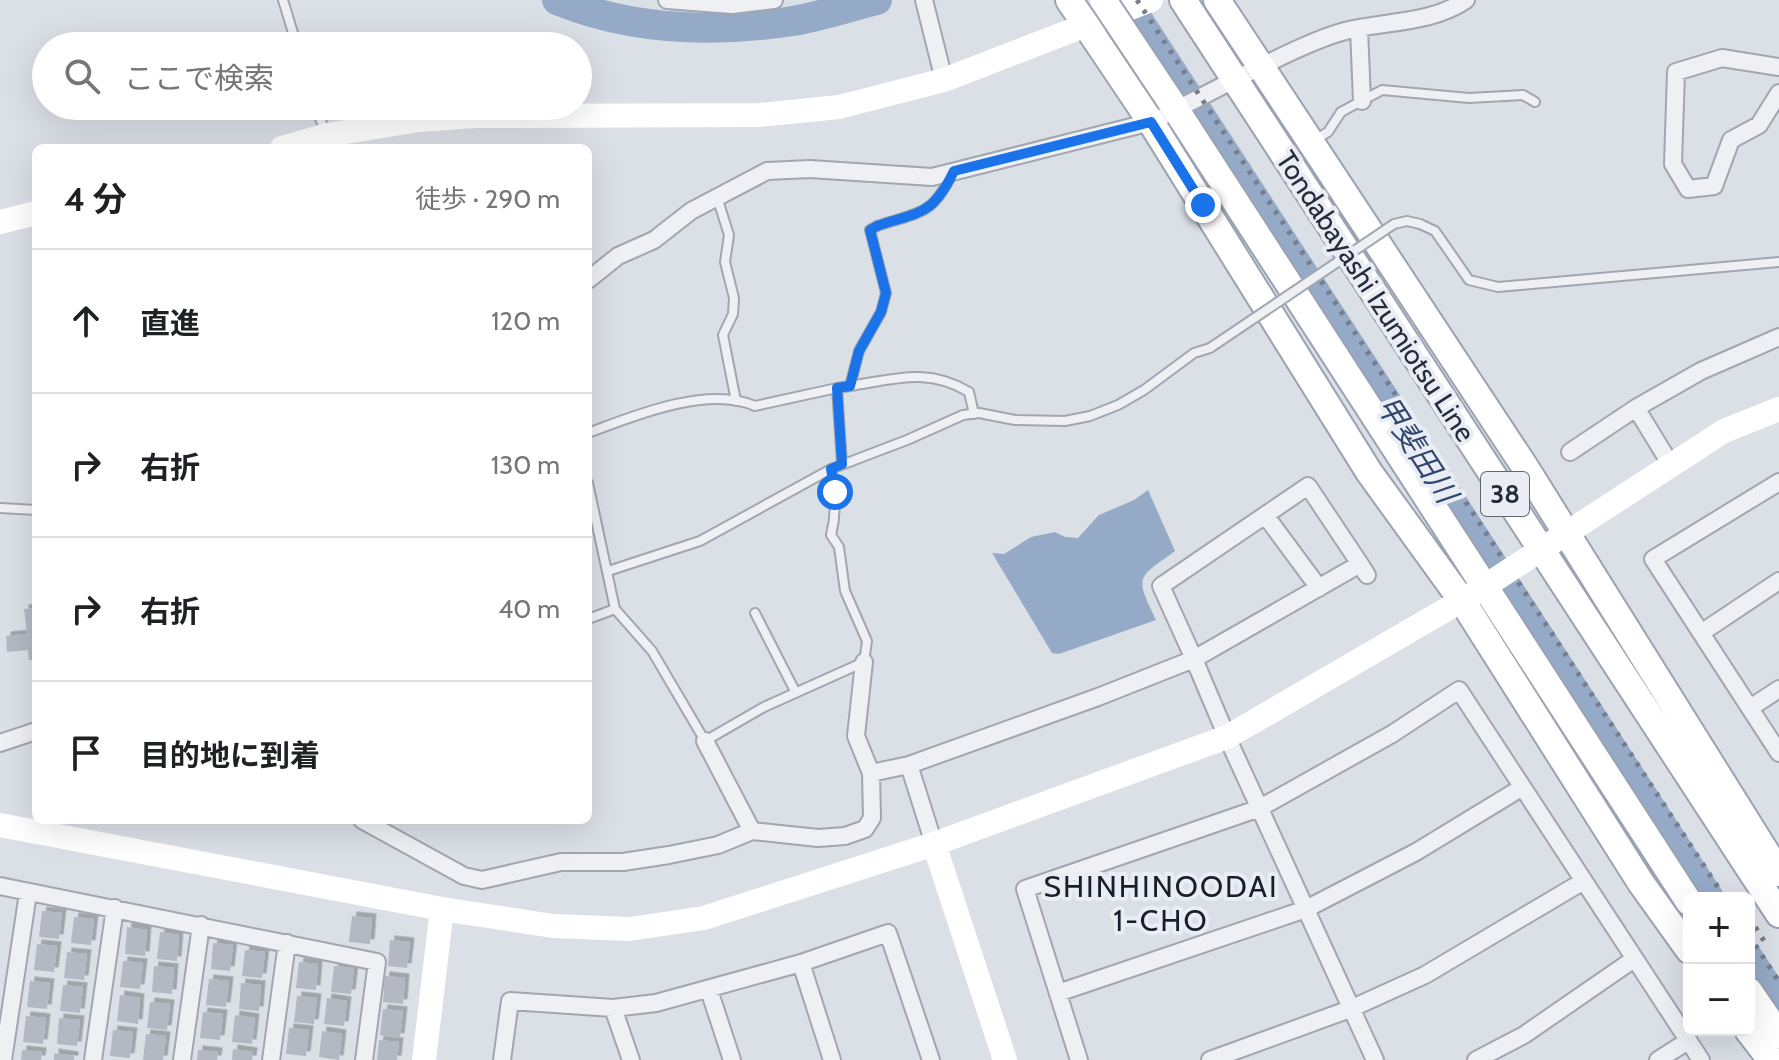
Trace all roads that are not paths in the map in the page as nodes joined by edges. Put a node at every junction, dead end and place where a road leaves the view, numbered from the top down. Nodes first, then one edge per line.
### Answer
1 (283, 0) edge
2 (667, 0) edge
3 (774, 0) edge
4 (1069, 0) edge
5 (1103, 0) edge
6 (1151, 0) edge
7 (1183, 0) edge
8 (1217, 0) edge
9 (1466, 0) edge
10 (926, 6) edge
11 (1086, 26) junction
12 (1359, 29) junction
13 (293, 32) edge
14 (1779, 67) edge
15 (1240, 75) junction
16 (944, 80) junction
17 (1779, 93) edge
18 (1362, 101) junction
19 (1535, 102) dead end
20 (1168, 111) junction
21 (592, 115) edge
22 (321, 120) edge
23 (419, 120) edge
24 (327, 135) junction
25 (1313, 141) junction
26 (296, 144) edge
27 (954, 171) junction
28 (717, 197) junction
29 (32, 214) edge
30 (0, 222) edge
31 (1779, 262) edge
32 (592, 277) edge
33 (1779, 337) edge
34 (850, 386) junction
35 (837, 388) junction
36 (736, 401) junction
37 (1636, 408) junction
38 (1779, 409) edge
39 (974, 414) junction
40 (592, 431) edge
41 (1570, 452) dead end
42 (842, 464) junction
43 (1671, 465) junction
44 (831, 469) junction
45 (1779, 482) edge
46 (592, 501) edge
47 (0, 508) edge
48 (32, 510) edge
49 (1265, 515) junction
50 (1563, 536) junction
51 (608, 571) junction
52 (1779, 581) edge
53 (1319, 588) junction
54 (1468, 598) junction
55 (615, 609) junction
56 (755, 613) dead end
57 (592, 618) edge
58 (1701, 633) junction
59 (1194, 659) junction
60 (864, 662) junction
61 (1779, 689) edge
62 (796, 693) junction
63 (1750, 708) junction
64 (32, 732) edge
65 (1227, 737) junction
66 (705, 741) junction
67 (0, 743) edge
68 (1779, 753) edge
69 (909, 765) junction
70 (871, 773) junction
71 (1521, 788) junction
72 (1260, 808) junction
73 (369, 824) edge
74 (0, 825) edge
75 (752, 831) junction
76 (934, 844) junction
77 (1779, 873) edge
78 (1582, 882) junction
79 (0, 886) edge
80 (28, 893) junction
81 (1683, 893) edge
82 (115, 908) junction
83 (442, 909) junction
84 (1306, 909) junction
85 (1779, 914) edge
86 (201, 925) junction
87 (1683, 942) edge
88 (287, 943) junction
89 (1634, 959) junction
90 (801, 963) junction
91 (709, 990) junction
92 (1058, 993) junction
93 (1755, 1000) edge
94 (613, 1008) junction
95 (1350, 1009) junction
96 (1779, 1035) edge
97 (1753, 1036) edge
98 (1688, 1041) junction
99 (1256, 1053) edge
100 (3, 1060) edge
101 (93, 1060) edge
102 (182, 1060) edge
103 (271, 1060) edge
104 (364, 1060) edge
105 (424, 1060) edge
106 (502, 1060) edge
107 (631, 1060) edge
108 (732, 1060) edge
109 (832, 1060) edge
110 (931, 1060) edge
111 (1005, 1060) edge
112 (1079, 1060) edge
113 (1210, 1060) edge
114 (1375, 1060) edge
115 (1476, 1060) edge
116 (1658, 1060) edge
117 (1701, 1060) edge
118 (1771, 1060) edge

1 - 13 lane
2 - 3 street
4 - 11 main road
5 - 20 main road, 38, bridge
6 - 11 street
7 - 15 main road, Tondabayashi Izumiotsu Line / 38
8 - 15 main road
9 - 12 street
10 - 16 street
11 - 16 street
11 - 20 main road
12 - 15 street
12 - 18 street
14 - 17 street
15 - 20 street
15 - 25 main road
15 - 85 main road, Tondabayashi Izumiotsu Line / 38
16 - 21 street
18 - 19 lane
18 - 25 lane
20 - 27 street
20 - 54 main road
20 - 81 main road, 38
22 - 24 lane
23 - 24 street
24 - 26 street
25 - 50 main road
27 - 28 street
27 - 34 lane
28 - 32 street
28 - 36 lane
29 - 30 street
31 - 39 lane, bridge
33 - 37 street
34 - 35 lane
34 - 39 lane
35 - 36 lane
35 - 42 lane
36 - 40 lane
37 - 41 street
37 - 43 street
38 - 43 street
39 - 42 lane
42 - 44 lane
43 - 50 street
44 - 51 lane
44 - 60 lane
45 - 58 street
46 - 51 lane
47 - 48 lane
49 - 53 street
49 - 53 street
49 - 59 street
50 - 54 street, bridge
50 - 77 main road
51 - 55 lane
52 - 58 street
53 - 59 street
54 - 65 street
54 - 87 main road
55 - 57 lane
55 - 66 lane
56 - 62 lane
58 - 63 street
59 - 65 street
59 - 69 street
60 - 62 lane
60 - 70 street
61 - 63 street
62 - 66 lane
63 - 68 street
64 - 67 street
65 - 72 street
65 - 76 street
66 - 75 street
69 - 70 street
69 - 76 street
70 - 75 street
71 - 72 street
71 - 78 street
71 - 84 street
72 - 84 street
72 - 92 street
73 - 75 street
74 - 83 street
76 - 83 street
76 - 111 street
78 - 89 street
78 - 95 street
79 - 80 street
80 - 82 street
80 - 100 street
82 - 86 street
82 - 101 street
83 - 105 street
84 - 92 street
84 - 95 street
86 - 88 street
86 - 102 street
88 - 103 street
88 - 104 street
89 - 98 street
89 - 115 street
90 - 91 street
90 - 109 street
90 - 110 street
91 - 94 street
91 - 108 street
92 - 112 street
93 - 96 main road
94 - 106 street
94 - 107 street
95 - 99 street
95 - 114 street
97 - 118 main road
98 - 116 street
98 - 117 street
99 - 113 street

